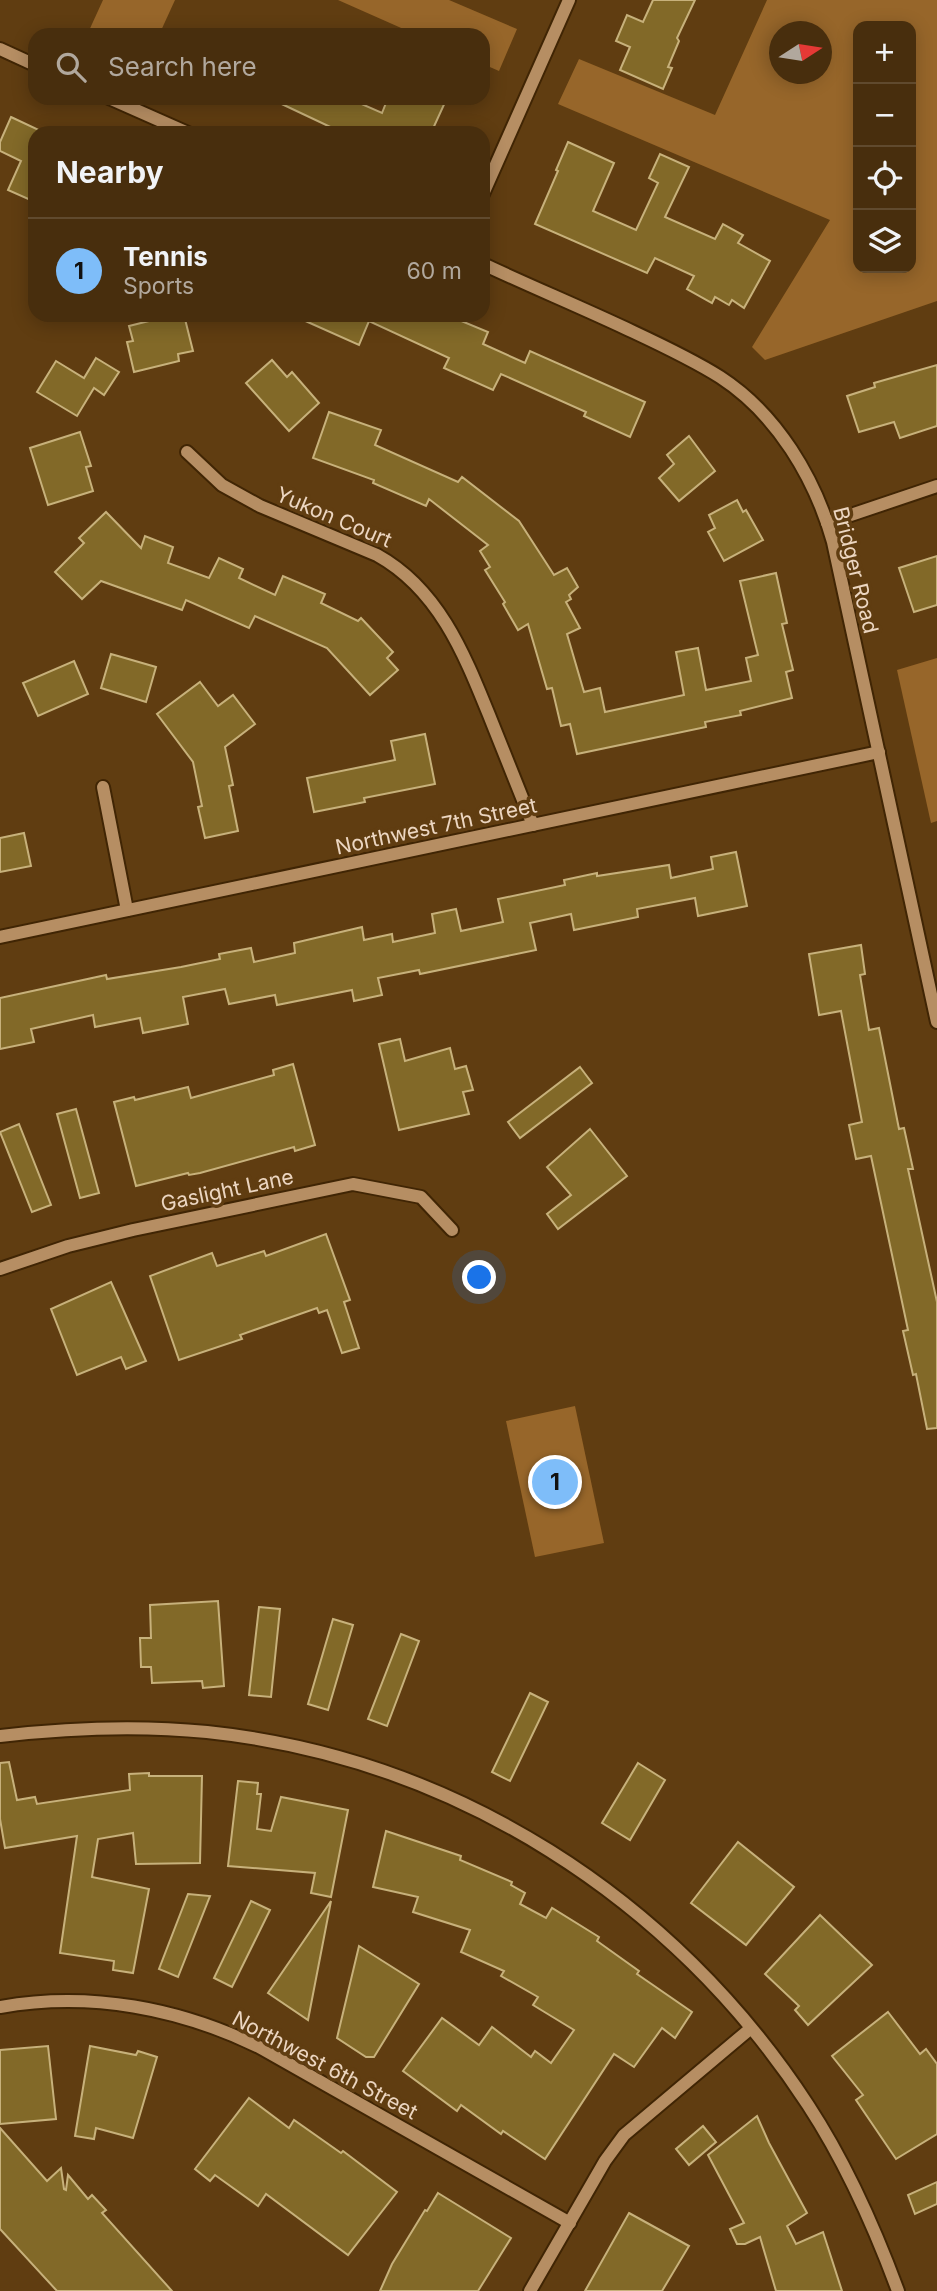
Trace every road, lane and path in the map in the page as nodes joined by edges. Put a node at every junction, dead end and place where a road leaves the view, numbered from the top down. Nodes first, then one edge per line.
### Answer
1 (569, 0) edge
2 (0, 49) edge
3 (28, 62) edge
4 (125, 105) edge
5 (172, 126) edge
6 (490, 178) edge
7 (490, 267) edge
8 (187, 452) dead end
9 (937, 486) edge
10 (827, 523) junction
11 (879, 752) junction
12 (103, 787) dead end
13 (533, 825) junction
14 (127, 911) junction
15 (0, 937) edge
16 (935, 1007) edge
17 (937, 1022) edge
18 (452, 1230) dead end
19 (0, 1269) edge
20 (0, 1736) edge
21 (0, 2007) edge
22 (750, 2029) junction
23 (570, 2223) junction
24 (530, 2291) edge
25 (898, 2291) edge

1 - 6 street
2 - 3 street
4 - 5 street
7 - 10 street, Bridger Road
8 - 13 street, Yukon Court
9 - 10 street
10 - 11 street, Bridger Road
11 - 13 street, Northwest 7th Street
11 - 16 street, Bridger Road
12 - 14 street
13 - 14 street, Northwest 7th Street
14 - 15 street, Northwest 7th Street
16 - 17 street, Bridger Road
18 - 19 street, Gaslight Lane
20 - 22 street
21 - 23 street, Northwest 6th Street
22 - 23 street
22 - 25 street
23 - 24 street

